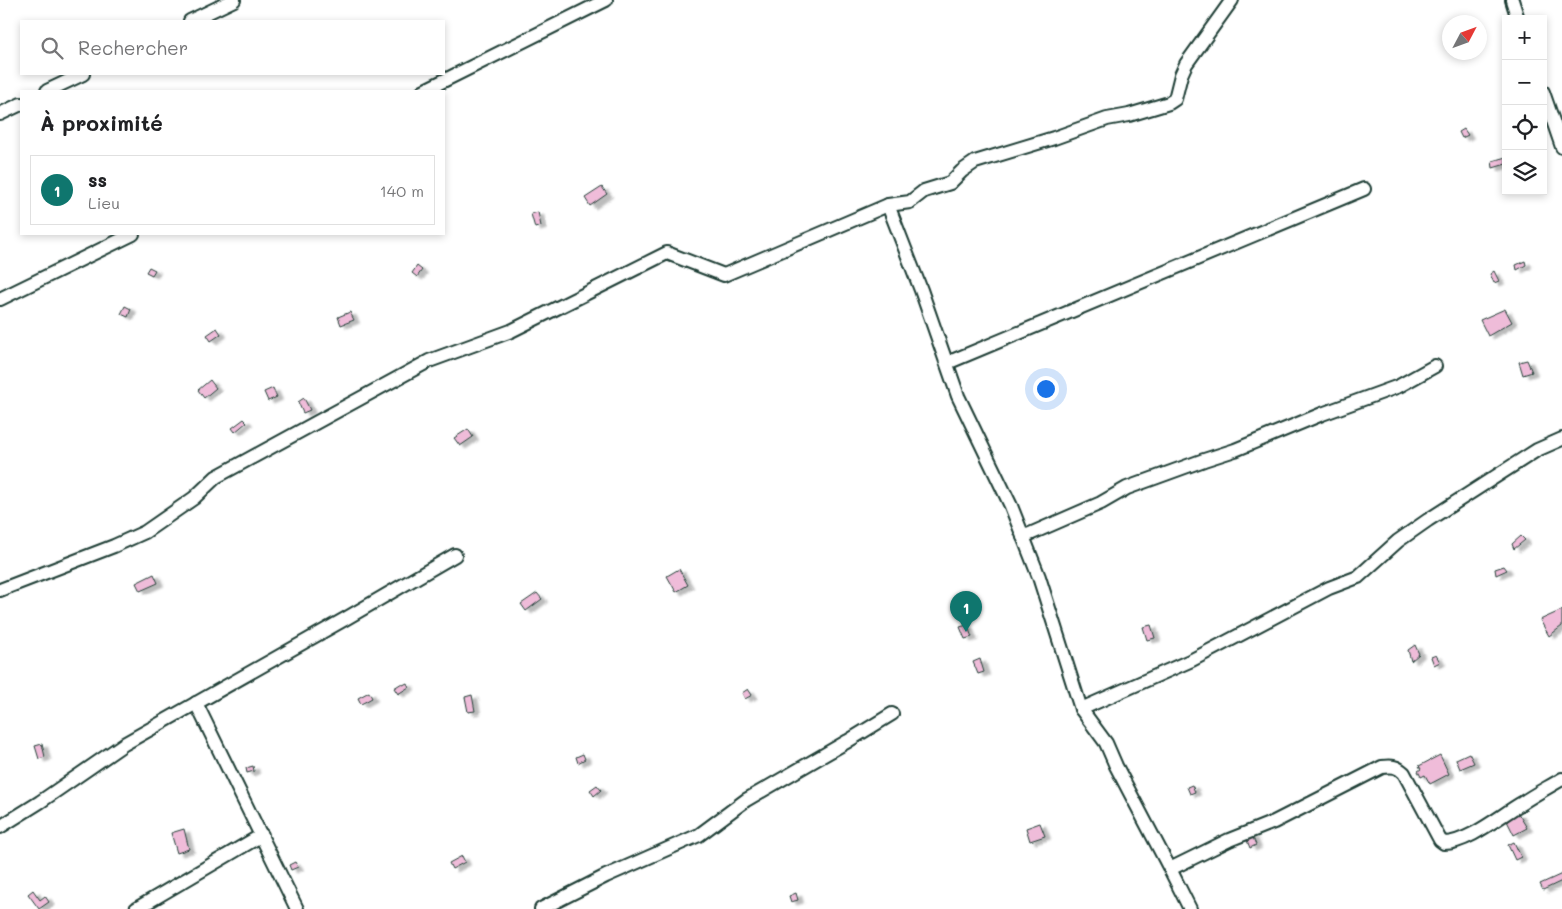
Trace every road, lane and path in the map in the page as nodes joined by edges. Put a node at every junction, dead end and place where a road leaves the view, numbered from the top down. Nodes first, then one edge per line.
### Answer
1 (234, 0) edge
2 (606, 0) edge
3 (1232, 0) edge
4 (1512, 0) edge
5 (1517, 15) edge
6 (192, 20) edge
7 (81, 75) edge
8 (49, 90) edge
9 (425, 90) edge
10 (20, 104) edge
11 (1547, 104) edge
12 (0, 114) edge
13 (1562, 147) edge
14 (1364, 189) dead end
15 (888, 205) junction
16 (131, 235) edge
17 (0, 299) edge
18 (946, 364) junction
19 (1435, 366) dead end
20 (1562, 439) edge
21 (1023, 537) junction
22 (455, 555) dead end
23 (0, 590) edge
24 (196, 703) junction
25 (1081, 709) junction
26 (892, 714) dead end
27 (1562, 779) edge
28 (0, 827) edge
29 (262, 835) junction
30 (1170, 868) junction
31 (136, 909) edge
32 (297, 909) edge
33 (542, 909) edge
34 (1190, 909) edge

1 - 6 street
2 - 9 street
3 - 15 street
4 - 5 street
7 - 8 street
10 - 12 street
11 - 13 street
14 - 18 street
15 - 18 street
15 - 23 street
16 - 17 street
18 - 21 street
19 - 21 street
20 - 25 street
21 - 25 street
22 - 24 street
24 - 28 street
24 - 29 street
25 - 30 street
26 - 33 street
27 - 30 street
29 - 31 street
29 - 32 street
30 - 34 street

